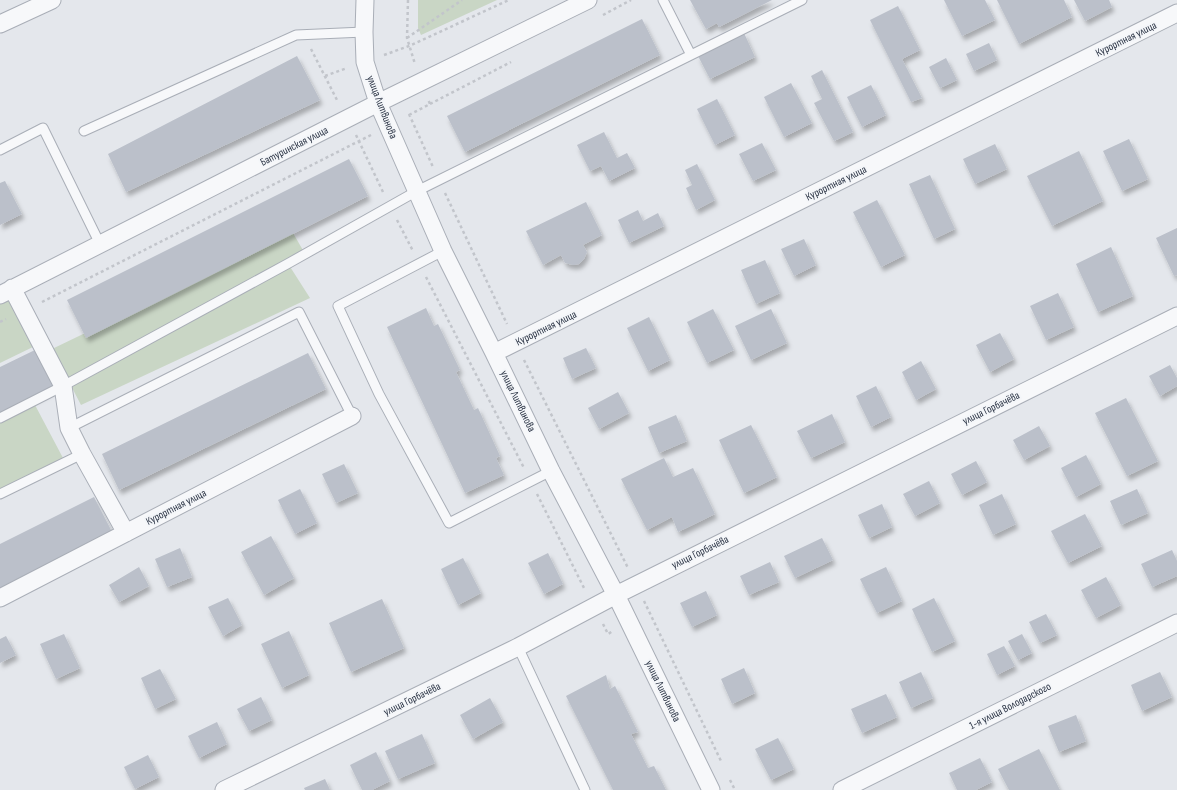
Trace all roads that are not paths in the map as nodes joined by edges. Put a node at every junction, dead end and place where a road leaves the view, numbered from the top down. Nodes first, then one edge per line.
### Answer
1 (52, 0) edge
2 (365, 0) edge
3 (588, 0) edge
4 (663, 0) edge
5 (802, 0) edge
6 (1177, 13) edge
7 (0, 24) edge
8 (364, 32) junction
9 (691, 55) junction
10 (378, 103) junction
11 (84, 131) dead end
12 (0, 150) edge
13 (417, 191) junction
14 (100, 244) junction
15 (443, 251) junction
16 (6, 291) edge
17 (1177, 316) edge
18 (494, 353) junction
19 (63, 386) junction
20 (352, 416) joint
21 (0, 418) edge
22 (69, 428) junction
23 (82, 454) junction
24 (551, 471) junction
25 (0, 494) edge
26 (126, 533) junction
27 (616, 594) junction
28 (0, 598) edge
29 (1177, 623) edge
30 (518, 647) junction
31 (224, 790) edge
32 (586, 790) edge
33 (711, 790) edge
34 (842, 790) edge

1 - 7 street
2 - 8 street, улица Литвинова
3 - 10 street, Батуринская улица
4 - 9 lane
5 - 9 lane
6 - 18 street, Курортная улица
8 - 10 street, улица Литвинова
8 - 11 lane
9 - 13 lane
10 - 13 street, улица Литвинова
10 - 14 street, Батуринская улица
12 - 14 lane
13 - 15 street, улица Литвинова
13 - 19 lane
14 - 16 street, Батуринская улица
15 - 18 street, улица Литвинова
15 - 24 lane
16 - 19 street
17 - 27 street, улица Горбачёва
18 - 24 street, улица Литвинова
19 - 21 lane
19 - 22 street
20 - 22 lane
20 - 26 street, Курортная улица
22 - 23 street
23 - 25 lane
23 - 26 street
24 - 27 street, улица Литвинова
26 - 28 street, Курортная улица
27 - 30 street, улица Горбачёва
27 - 33 street, улица Литвинова
29 - 34 street, 1-я улица Володарского
30 - 31 street, улица Горбачёва
30 - 32 lane

